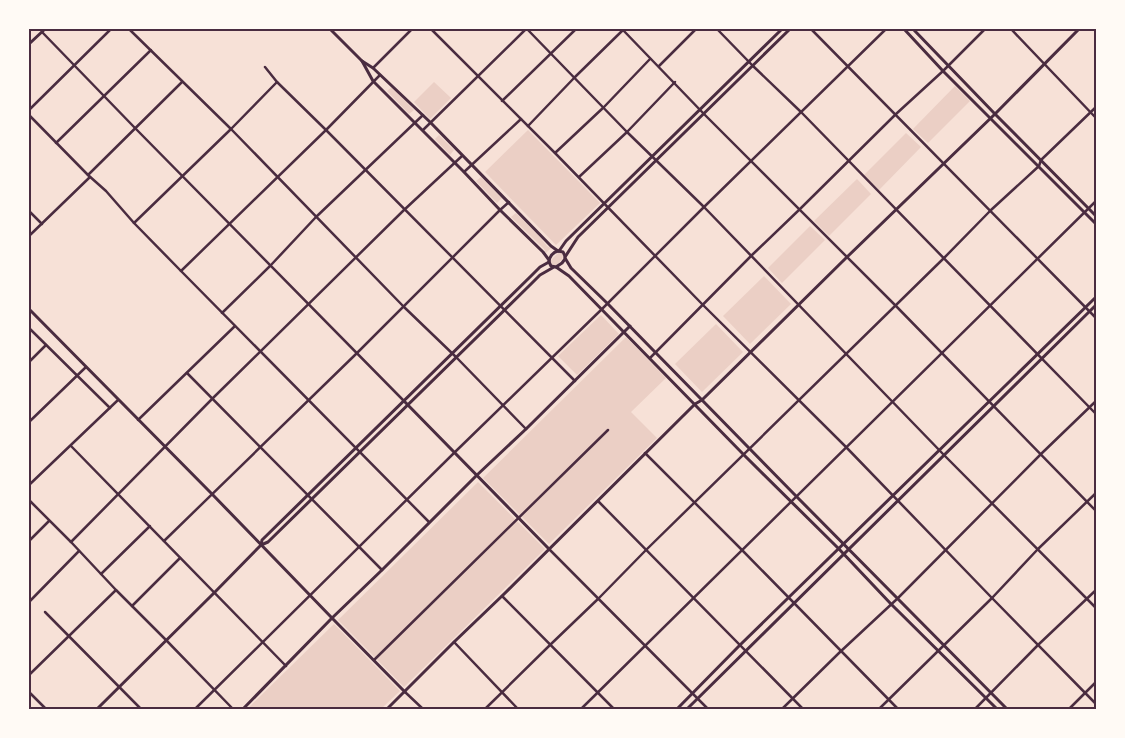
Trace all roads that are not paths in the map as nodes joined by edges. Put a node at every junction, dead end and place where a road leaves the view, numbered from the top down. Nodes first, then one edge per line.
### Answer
1 (111, 29) edge
2 (129, 29) edge
3 (330, 29) edge
4 (412, 29) edge
5 (431, 29) edge
6 (527, 29) edge
7 (576, 29) edge
8 (696, 29) edge
9 (717, 29) edge
10 (782, 29) edge
11 (790, 29) edge
12 (811, 29) edge
13 (886, 29) edge
14 (904, 29) edge
15 (913, 29) edge
16 (985, 29) edge
17 (1010, 29) edge
18 (1079, 29) edge
19 (43, 30) edge
20 (622, 30) edge
21 (29, 44) edge
22 (150, 50) junction
23 (550, 53) junction
24 (651, 59) junction
25 (362, 61) junction
26 (749, 62) junction
27 (1044, 64) junction
28 (74, 65) junction
29 (659, 66) junction
30 (753, 66) junction
31 (849, 66) junction
32 (948, 66) junction
33 (264, 67) dead end
34 (373, 68) junction
35 (943, 71) junction
36 (380, 74) junction
37 (478, 76) junction
38 (575, 77) junction
39 (373, 81) junction
40 (182, 82) junction
41 (277, 82) junction
42 (675, 82) junction
43 (104, 96) junction
44 (502, 101) junction
45 (604, 107) junction
46 (1096, 107) edge
47 (700, 109) junction
48 (29, 110) edge
49 (801, 112) junction
50 (1091, 112) junction
51 (704, 114) junction
52 (896, 114) junction
53 (994, 114) junction
54 (29, 115) edge
55 (423, 115) junction
56 (990, 118) junction
57 (1096, 118) edge
58 (521, 119) junction
59 (430, 122) junction
60 (414, 123) junction
61 (528, 126) junction
62 (135, 128) junction
63 (231, 129) junction
64 (326, 130) junction
65 (423, 130) junction
66 (627, 132) junction
67 (56, 143) junction
68 (555, 153) junction
69 (462, 156) junction
70 (652, 157) junction
71 (657, 160) junction
72 (1041, 160) junction
73 (752, 161) junction
74 (848, 162) junction
75 (454, 163) junction
76 (944, 163) junction
77 (472, 165) junction
78 (1039, 166) junction
79 (364, 170) junction
80 (464, 172) junction
81 (89, 176) junction
82 (182, 177) junction
83 (579, 177) junction
84 (278, 178) junction
85 (1096, 201) edge
86 (509, 202) junction
87 (604, 204) junction
88 (704, 207) junction
89 (608, 208) junction
90 (800, 209) junction
91 (1088, 209) junction
92 (404, 210) junction
93 (500, 210) junction
94 (895, 210) junction
95 (990, 210) junction
96 (29, 211) edge
97 (1084, 213) junction
98 (1096, 216) edge
99 (316, 217) junction
100 (134, 223) junction
101 (42, 224) junction
102 (1096, 224) edge
103 (230, 225) junction
104 (29, 236) edge
105 (559, 251) junction
106 (752, 255) junction
107 (656, 256) junction
108 (356, 257) junction
109 (847, 257) junction
110 (452, 258) junction
111 (565, 258) junction
112 (944, 258) junction
113 (1038, 258) junction
114 (549, 261) junction
115 (271, 265) junction
116 (555, 267) junction
117 (181, 271) junction
118 (1096, 297) edge
119 (608, 304) junction
120 (799, 304) junction
121 (309, 305) junction
122 (703, 305) junction
123 (895, 305) junction
124 (990, 305) junction
125 (1096, 305) edge
126 (500, 306) junction
127 (404, 307) junction
128 (1086, 307) junction
129 (29, 309) edge
130 (504, 310) junction
131 (602, 310) junction
132 (1090, 312) junction
133 (222, 313) junction
134 (1096, 318) edge
135 (235, 326) junction
136 (630, 326) junction
137 (29, 328) edge
138 (624, 332) junction
139 (46, 345) junction
140 (261, 352) junction
141 (941, 352) junction
142 (656, 353) junction
143 (751, 353) junction
144 (846, 353) junction
145 (356, 354) junction
146 (452, 354) junction
147 (1037, 355) junction
148 (456, 357) junction
149 (552, 358) junction
150 (650, 358) junction
151 (1041, 359) junction
152 (29, 362) edge
153 (86, 367) junction
154 (187, 372) junction
155 (78, 375) junction
156 (575, 381) junction
157 (213, 398) junction
158 (118, 400) junction
159 (308, 400) junction
160 (702, 400) junction
161 (798, 400) junction
162 (404, 401) junction
163 (892, 401) junction
164 (1096, 401) edge
165 (989, 402) junction
166 (695, 404) junction
167 (408, 405) junction
168 (504, 405) junction
169 (993, 406) junction
170 (1090, 407) junction
171 (110, 408) junction
172 (1096, 414) edge
173 (138, 420) junction
174 (29, 422) edge
175 (526, 429) junction
176 (608, 430) dead end
177 (71, 446) junction
178 (164, 446) junction
179 (260, 447) junction
180 (356, 447) junction
181 (846, 447) junction
182 (750, 449) junction
183 (940, 450) junction
184 (361, 452) junction
185 (455, 452) junction
186 (645, 453) junction
187 (744, 454) junction
188 (944, 454) junction
189 (1041, 454) junction
190 (477, 474) junction
191 (29, 485) edge
192 (118, 493) junction
193 (1096, 493) edge
194 (212, 494) junction
195 (308, 494) junction
196 (796, 496) junction
197 (893, 496) junction
198 (312, 499) junction
199 (29, 500) edge
200 (408, 500) junction
201 (598, 501) junction
202 (791, 501) junction
203 (898, 501) junction
204 (993, 502) junction
205 (1087, 502) junction
206 (694, 503) junction
207 (1096, 511) edge
208 (518, 518) junction
209 (49, 520) junction
210 (429, 522) junction
211 (150, 526) junction
212 (29, 541) edge
213 (164, 541) junction
214 (71, 542) junction
215 (261, 545) junction
216 (843, 545) junction
217 (359, 547) junction
218 (549, 549) junction
219 (839, 549) junction
220 (848, 549) junction
221 (945, 549) junction
222 (1038, 549) junction
223 (646, 550) junction
224 (742, 550) junction
225 (79, 551) junction
226 (843, 554) junction
227 (180, 558) junction
228 (382, 570) junction
229 (101, 574) junction
230 (116, 590) junction
231 (1096, 590) edge
232 (214, 593) junction
233 (310, 596) junction
234 (502, 596) junction
235 (599, 598) junction
236 (693, 598) junction
237 (789, 598) junction
238 (897, 598) junction
239 (992, 598) junction
240 (1087, 598) junction
241 (29, 602) edge
242 (793, 603) junction
243 (891, 604) junction
244 (132, 606) junction
245 (1096, 608) edge
246 (46, 612) dead end
247 (332, 618) junction
248 (69, 636) junction
249 (166, 640) junction
250 (263, 642) junction
251 (454, 642) junction
252 (550, 645) junction
253 (740, 645) junction
254 (944, 645) junction
255 (1038, 645) junction
256 (645, 646) junction
257 (745, 650) junction
258 (938, 651) junction
259 (840, 652) junction
260 (374, 660) junction
261 (286, 666) junction
262 (29, 675) edge
263 (1096, 682) edge
264 (120, 687) junction
265 (214, 689) junction
266 (29, 692) edge
267 (405, 692) junction
268 (502, 693) junction
269 (597, 693) junction
270 (991, 693) junction
271 (1086, 693) junction
272 (693, 694) junction
273 (986, 698) junction
274 (698, 699) junction
275 (792, 699) junction
276 (888, 700) junction
277 (1096, 704) edge
278 (46, 709) edge
279 (97, 709) edge
280 (141, 709) edge
281 (194, 709) edge
282 (233, 709) edge
283 (243, 709) edge
284 (387, 709) edge
285 (423, 709) edge
286 (485, 709) edge
287 (518, 709) edge
288 (581, 709) edge
289 (614, 709) edge
290 (677, 709) edge
291 (687, 709) edge
292 (708, 709) edge
293 (782, 709) edge
294 (803, 709) edge
295 (879, 709) edge
296 (898, 709) edge
297 (975, 709) edge
298 (997, 709) edge
299 (1007, 709) edge
300 (1069, 709) edge

1 - 28 street
2 - 22 street
3 - 25 main road
4 - 34 street
5 - 37 street
6 - 23 street
6 - 37 street
7 - 23 street
8 - 29 street
9 - 26 street
10 - 26 main road
11 - 30 main road
12 - 31 street
13 - 31 street
14 - 35 main road
15 - 32 main road
16 - 32 street
17 - 27 street
18 - 27 main road
19 - 21 main road
19 - 28 street
20 - 24 street
20 - 38 street
22 - 40 street
22 - 43 street
23 - 38 street
23 - 44 street
24 - 29 street
24 - 45 street
25 - 34 main road
25 - 39 main road
26 - 30 street
26 - 47 main road
27 - 50 street
27 - 53 main road
28 - 43 street
28 - 48 street
29 - 42 street
30 - 49 street
30 - 51 main road
31 - 49 street
31 - 52 street
32 - 35 street
32 - 53 main road
33 - 41 street
34 - 36 main road
35 - 52 street
35 - 56 main road
36 - 39 street
36 - 55 main road
37 - 44 street
37 - 59 street
38 - 45 street
38 - 61 street
39 - 60 main road
39 - 64 street
40 - 62 street
40 - 63 street
41 - 63 street
41 - 64 street
42 - 47 street
42 - 66 street
43 - 62 street
43 - 67 street
44 - 58 street
45 - 66 street
45 - 68 street
46 - 50 street
47 - 51 street
47 - 70 main road
49 - 73 street
49 - 74 street
50 - 57 street
50 - 72 street
51 - 71 main road
51 - 73 street
52 - 74 street
52 - 76 street
53 - 56 main road
53 - 72 main road
54 - 67 street
55 - 59 main road
55 - 60 street
56 - 76 main road
56 - 78 main road
58 - 61 street
58 - 77 street
59 - 65 street
59 - 69 main road
60 - 65 main road
60 - 79 street
61 - 68 street
62 - 81 street
62 - 82 street
63 - 82 street
63 - 84 street
64 - 79 street
64 - 84 street
65 - 75 main road
66 - 70 street
66 - 83 street
67 - 81 street
68 - 83 street
69 - 75 street
69 - 77 main road
70 - 71 street
70 - 87 main road
71 - 88 street
71 - 89 main road
72 - 78 street
72 - 91 main road
73 - 88 street
73 - 90 street
74 - 90 street
74 - 94 street
75 - 80 main road
75 - 92 street
76 - 94 main road
76 - 95 street
77 - 80 street
77 - 86 main road
78 - 95 street
78 - 97 main road
79 - 92 street
79 - 99 street
80 - 93 main road
81 - 100 street
81 - 101 street
82 - 100 street
82 - 103 street
83 - 87 street
84 - 99 street
84 - 103 street
85 - 91 street
86 - 93 street
86 - 105 main road
87 - 89 street
87 - 105 main road
88 - 106 street
88 - 107 street
89 - 107 street
89 - 111 main road
90 - 106 street
90 - 109 street
91 - 97 street
91 - 98 main road
92 - 108 street
92 - 110 street
93 - 110 street
93 - 114 main road
94 - 109 main road
94 - 112 street
95 - 112 street
95 - 113 street
96 - 101 street
97 - 102 main road
97 - 113 street
99 - 108 street
99 - 115 street
100 - 117 street
101 - 104 street
103 - 115 street
103 - 117 street
105 - 111 main road
105 - 114 main road
106 - 120 street
106 - 122 street
107 - 119 street
107 - 122 street
108 - 121 street
108 - 127 street
109 - 120 main road
109 - 123 street
110 - 126 street
110 - 127 street
111 - 116 main road
111 - 119 main road
112 - 123 street
112 - 124 street
113 - 124 street
113 - 128 street
114 - 116 main road
114 - 126 main road
115 - 121 street
115 - 133 street
116 - 130 main road
116 - 131 main road
117 - 133 street
118 - 128 main road
119 - 131 street
119 - 136 main road
120 - 143 main road
120 - 144 street
121 - 140 street
121 - 145 street
122 - 142 street
122 - 143 street
123 - 141 street
123 - 144 street
124 - 141 street
124 - 147 street
125 - 132 main road
126 - 130 street
126 - 146 main road
127 - 145 street
127 - 146 street
128 - 132 street
128 - 147 main road
129 - 153 main road
130 - 148 main road
130 - 149 street
131 - 138 main road
131 - 149 street
132 - 134 street
132 - 151 main road
133 - 135 street
135 - 140 street
135 - 154 street
136 - 138 main road
136 - 142 main road
137 - 139 street
138 - 150 main road
138 - 156 main road
139 - 152 street
139 - 155 street
140 - 157 street
140 - 159 street
141 - 163 street
141 - 165 street
142 - 150 street
142 - 160 main road
143 - 160 main road
143 - 161 street
144 - 161 street
144 - 163 street
145 - 159 street
145 - 162 street
146 - 148 street
146 - 162 main road
147 - 151 street
147 - 165 main road
148 - 167 main road
148 - 168 street
149 - 156 street
149 - 168 street
150 - 166 main road
151 - 169 main road
151 - 170 street
153 - 155 street
153 - 158 main road
154 - 157 street
154 - 173 street
155 - 171 street
155 - 174 street
156 - 175 main road
157 - 178 street
157 - 179 street
158 - 171 street
158 - 173 main road
159 - 179 street
159 - 180 street
160 - 166 main road
160 - 182 main road
161 - 181 street
161 - 182 street
162 - 167 main road
162 - 180 main road
163 - 181 street
163 - 183 street
164 - 170 street
165 - 169 street
165 - 183 main road
166 - 186 main road
166 - 187 main road
167 - 184 main road
167 - 185 main road
168 - 175 street
168 - 185 street
169 - 188 main road
169 - 189 street
170 - 172 street
170 - 189 street
171 - 177 street
173 - 178 main road
175 - 190 main road
176 - 208 street
177 - 191 street
177 - 192 street
178 - 192 street
178 - 194 main road
179 - 194 street
179 - 195 street
180 - 184 street
180 - 195 main road
181 - 196 street
181 - 197 street
182 - 187 street
182 - 196 main road
183 - 188 street
183 - 197 main road
184 - 198 main road
184 - 200 street
185 - 190 main road
185 - 200 street
186 - 201 main road
186 - 206 street
187 - 202 main road
187 - 206 street
188 - 203 main road
188 - 204 street
189 - 204 street
189 - 205 street
190 - 208 main road
190 - 210 main road
192 - 211 street
192 - 214 street
193 - 205 street
194 - 213 street
194 - 215 main road
195 - 198 street
195 - 215 main road
196 - 202 street
196 - 216 main road
197 - 203 street
197 - 216 main road
198 - 215 main road
198 - 217 street
199 - 209 street
200 - 210 street
200 - 217 street
201 - 218 main road
201 - 223 street
202 - 219 main road
202 - 224 street
203 - 220 main road
203 - 221 street
204 - 221 street
204 - 222 street
205 - 207 street
205 - 222 street
206 - 223 street
206 - 224 street
208 - 218 main road
208 - 260 street
209 - 212 street
209 - 214 street
210 - 228 main road
211 - 213 street
211 - 229 street
213 - 227 street
214 - 225 street
215 - 232 main road
215 - 233 main road
216 - 219 main road
216 - 220 main road
217 - 228 street
217 - 233 street
218 - 234 main road
218 - 235 street
219 - 226 main road
219 - 237 main road
220 - 226 main road
220 - 238 main road
221 - 238 street
221 - 239 street
222 - 239 street
222 - 240 street
223 - 235 street
223 - 236 street
224 - 236 street
224 - 237 street
225 - 229 street
225 - 241 street
226 - 242 main road
226 - 243 main road
227 - 232 street
227 - 244 street
228 - 247 main road
229 - 230 street
230 - 244 street
230 - 248 street
231 - 240 street
232 - 249 main road
232 - 250 street
233 - 247 main road
233 - 250 street
234 - 251 main road
234 - 252 street
235 - 252 street
235 - 256 street
236 - 253 street
236 - 256 street
237 - 242 street
237 - 253 main road
238 - 243 street
238 - 254 main road
239 - 254 street
239 - 255 street
240 - 245 street
240 - 255 street
242 - 257 main road
242 - 259 street
243 - 258 main road
243 - 259 street
244 - 249 street
246 - 248 street
247 - 260 main road
247 - 261 main road
248 - 262 street
248 - 264 street
249 - 264 main road
249 - 265 street
250 - 261 street
250 - 265 street
251 - 267 main road
251 - 268 street
252 - 268 street
252 - 269 street
253 - 257 street
253 - 272 main road
254 - 258 street
254 - 270 main road
255 - 270 street
255 - 271 street
256 - 269 street
256 - 272 street
257 - 274 main road
257 - 275 street
258 - 273 main road
258 - 276 street
259 - 275 street
259 - 276 street
260 - 267 main road
261 - 283 main road
263 - 271 street
264 - 279 main road
264 - 280 street
265 - 281 street
265 - 282 street
266 - 278 street
267 - 284 main road
267 - 285 street
268 - 286 street
268 - 287 street
269 - 288 street
269 - 289 street
270 - 273 street
270 - 299 main road
271 - 277 street
271 - 300 street
272 - 274 street
272 - 290 main road
273 - 297 street
273 - 298 main road
274 - 291 main road
274 - 292 street
275 - 293 street
275 - 294 street
276 - 295 street
276 - 296 street

